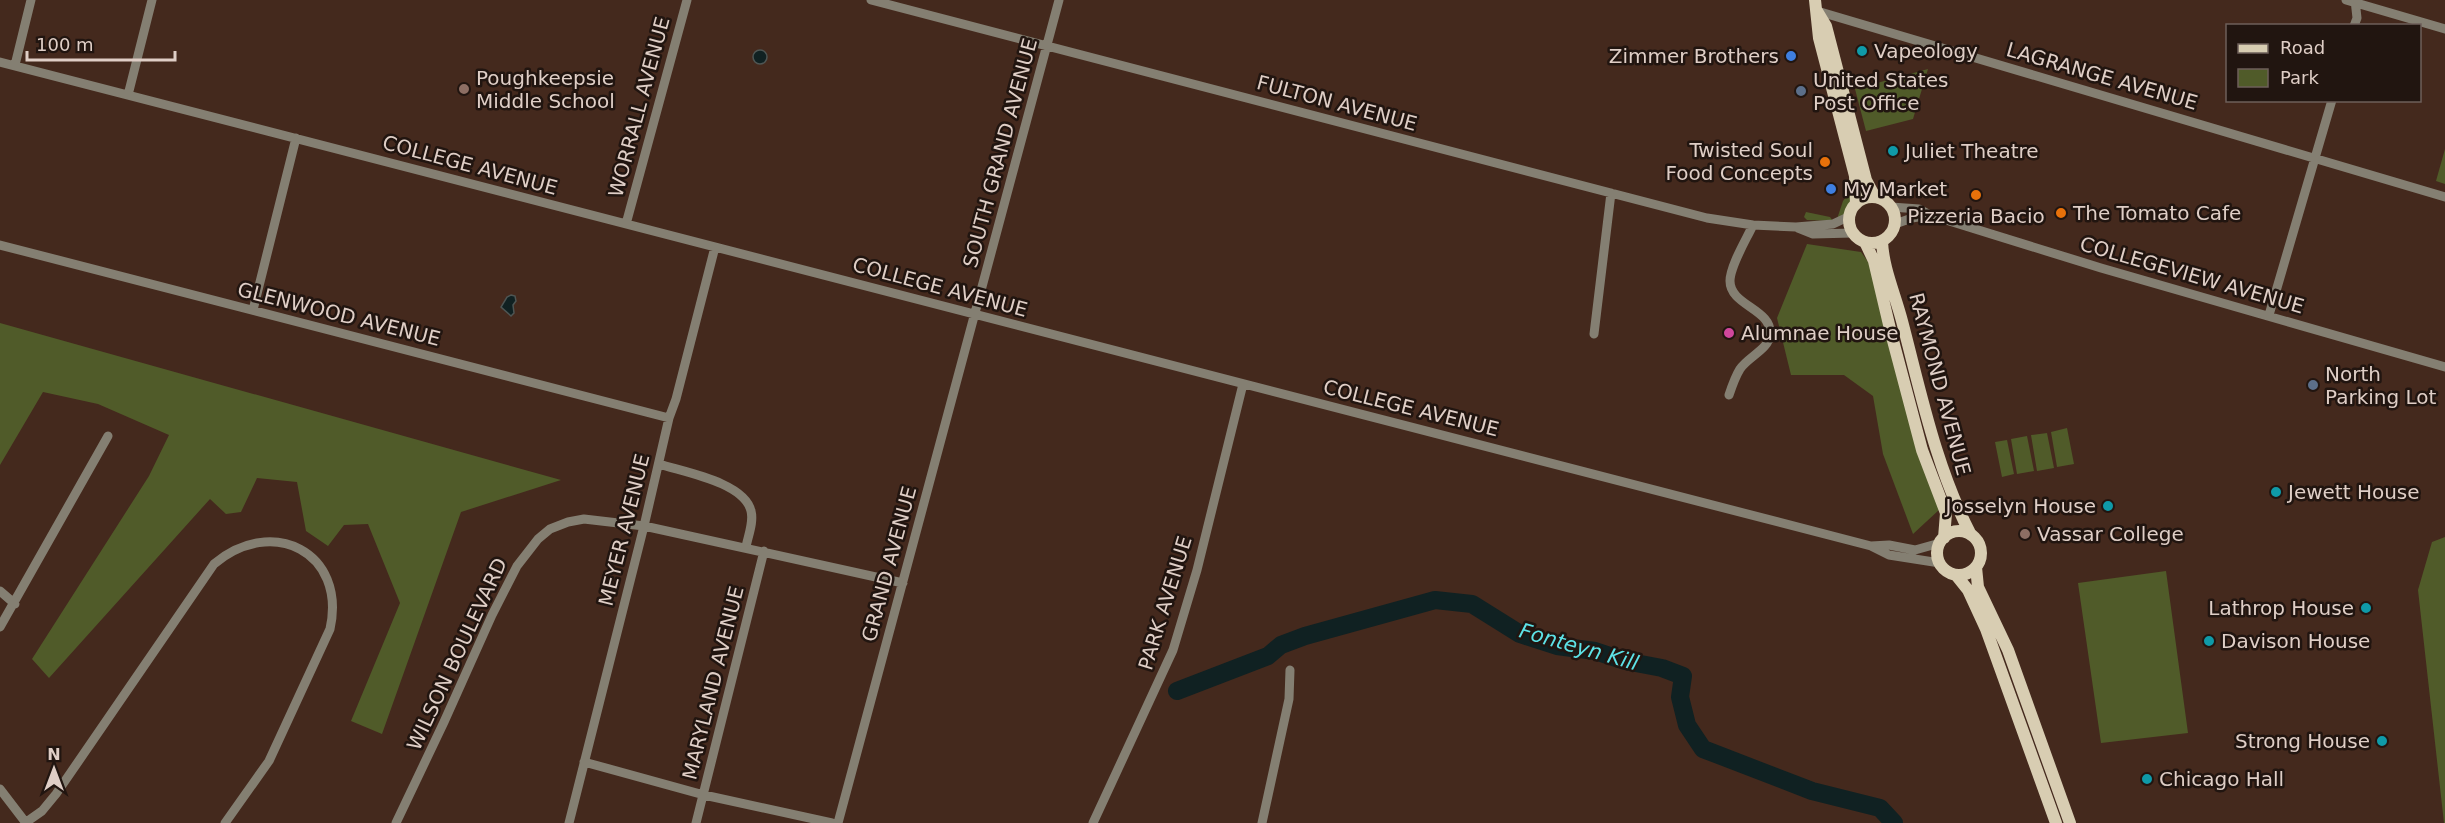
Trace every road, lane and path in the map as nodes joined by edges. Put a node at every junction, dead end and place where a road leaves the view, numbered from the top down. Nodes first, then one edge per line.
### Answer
1 (32, 0) edge
2 (152, 0) edge
3 (687, 0) edge
4 (871, 0) edge
5 (1059, 0) edge
6 (2352, 1) edge
7 (1816, 6) edge
8 (2354, 24) edge
9 (2445, 28) edge
10 (1047, 46) junction
11 (0, 62) edge
12 (15, 65) junction
13 (128, 94) junction
14 (2331, 102) edge
15 (296, 138) junction
16 (2315, 158) junction
17 (1611, 193) junction
18 (1875, 197) junction
19 (2445, 197) edge
20 (1856, 204) junction
21 (1891, 207) junction
22 (1930, 215) junction
23 (1850, 216) junction
24 (626, 224) junction
25 (1895, 224) junction
26 (1753, 225) junction
27 (1796, 227) junction
28 (1853, 233) junction
29 (1882, 241) junction
30 (1865, 242) junction
31 (0, 245) edge
32 (715, 247) junction
33 (254, 310) junction
34 (975, 314) junction
35 (2269, 315) junction
36 (1594, 334) dead end
37 (2445, 367) edge
38 (1243, 384) junction
39 (1729, 395) dead end
40 (669, 418) junction
41 (108, 436) dead end
42 (659, 464) junction
43 (644, 525) junction
44 (1971, 535) junction
45 (1942, 541) junction
46 (1871, 546) junction
47 (746, 547) junction
48 (764, 552) junction
49 (1940, 563) junction
50 (1977, 567) junction
51 (1956, 575) junction
52 (903, 583) junction
53 (0, 591) edge
54 (15, 604) junction
55 (0, 627) edge
56 (1290, 670) dead end
57 (584, 762) junction
58 (0, 789) edge
59 (704, 795) junction
60 (25, 823) edge
61 (225, 823) edge
62 (396, 823) edge
63 (569, 823) edge
64 (696, 823) edge
65 (832, 823) edge
66 (838, 823) edge
67 (1093, 823) edge
68 (1262, 823) edge
69 (2056, 823) edge
70 (2070, 823) edge

1 - 12 street
2 - 13 street
3 - 24 street, WORRALL AVENUE
4 - 10 street, FULTON AVENUE
5 - 10 street, SOUTH GRAND AVENUE
6 - 8 street
6 - 9 street
7 - 16 street, LAGRANGE AVENUE
7 - 18 main road
7 - 20 main road
10 - 17 street, FULTON AVENUE
10 - 34 street, SOUTH GRAND AVENUE
11 - 12 street, COLLEGE AVENUE
12 - 13 street, COLLEGE AVENUE
13 - 15 street, COLLEGE AVENUE
14 - 16 street
15 - 24 street, COLLEGE AVENUE
15 - 33 street
16 - 19 street, LAGRANGE AVENUE
16 - 35 street
17 - 26 street, FULTON AVENUE
17 - 36 street
18 - 20 main road
18 - 21 main road
20 - 23 main road
21 - 22 street, COLLEGEVIEW AVENUE
21 - 25 main road
22 - 25 street
22 - 35 street, COLLEGEVIEW AVENUE
23 - 27 street, FULTON AVENUE
23 - 28 main road
24 - 32 street, COLLEGE AVENUE
25 - 29 main road
26 - 27 street, FULTON AVENUE
26 - 39 street
27 - 28 street, FULTON AVENUE
28 - 30 main road
29 - 30 main road
29 - 44 main road, RAYMOND AVENUE
30 - 45 main road, RAYMOND AVENUE
31 - 33 street, GLENWOOD AVENUE
32 - 34 street, COLLEGE AVENUE
32 - 40 street, MEYER AVENUE
33 - 40 street, GLENWOOD AVENUE
34 - 38 street, COLLEGE AVENUE
34 - 52 street, GRAND AVENUE
35 - 37 street, COLLEGEVIEW AVENUE
38 - 46 street, COLLEGE AVENUE
38 - 67 street, PARK AVENUE
40 - 42 street, MEYER AVENUE
41 - 54 street
42 - 43 street, MEYER AVENUE
42 - 47 street
43 - 47 street, WILSON BOULEVARD
43 - 57 street, MEYER AVENUE
43 - 62 street, WILSON BOULEVARD
44 - 45 main road
44 - 50 main road
45 - 46 street, COLLEGE AVENUE
45 - 49 main road
46 - 49 street, COLLEGE AVENUE
47 - 48 street, WILSON BOULEVARD
48 - 52 street, WILSON BOULEVARD
48 - 59 street, MARYLAND AVENUE
49 - 51 main road
50 - 51 main road
50 - 70 main road
51 - 69 main road
52 - 66 street, GRAND AVENUE
53 - 54 street
54 - 55 street
56 - 68 street
57 - 59 street
57 - 63 street, MEYER AVENUE
58 - 60 street
59 - 64 street, MARYLAND AVENUE
59 - 65 street
60 - 61 street

